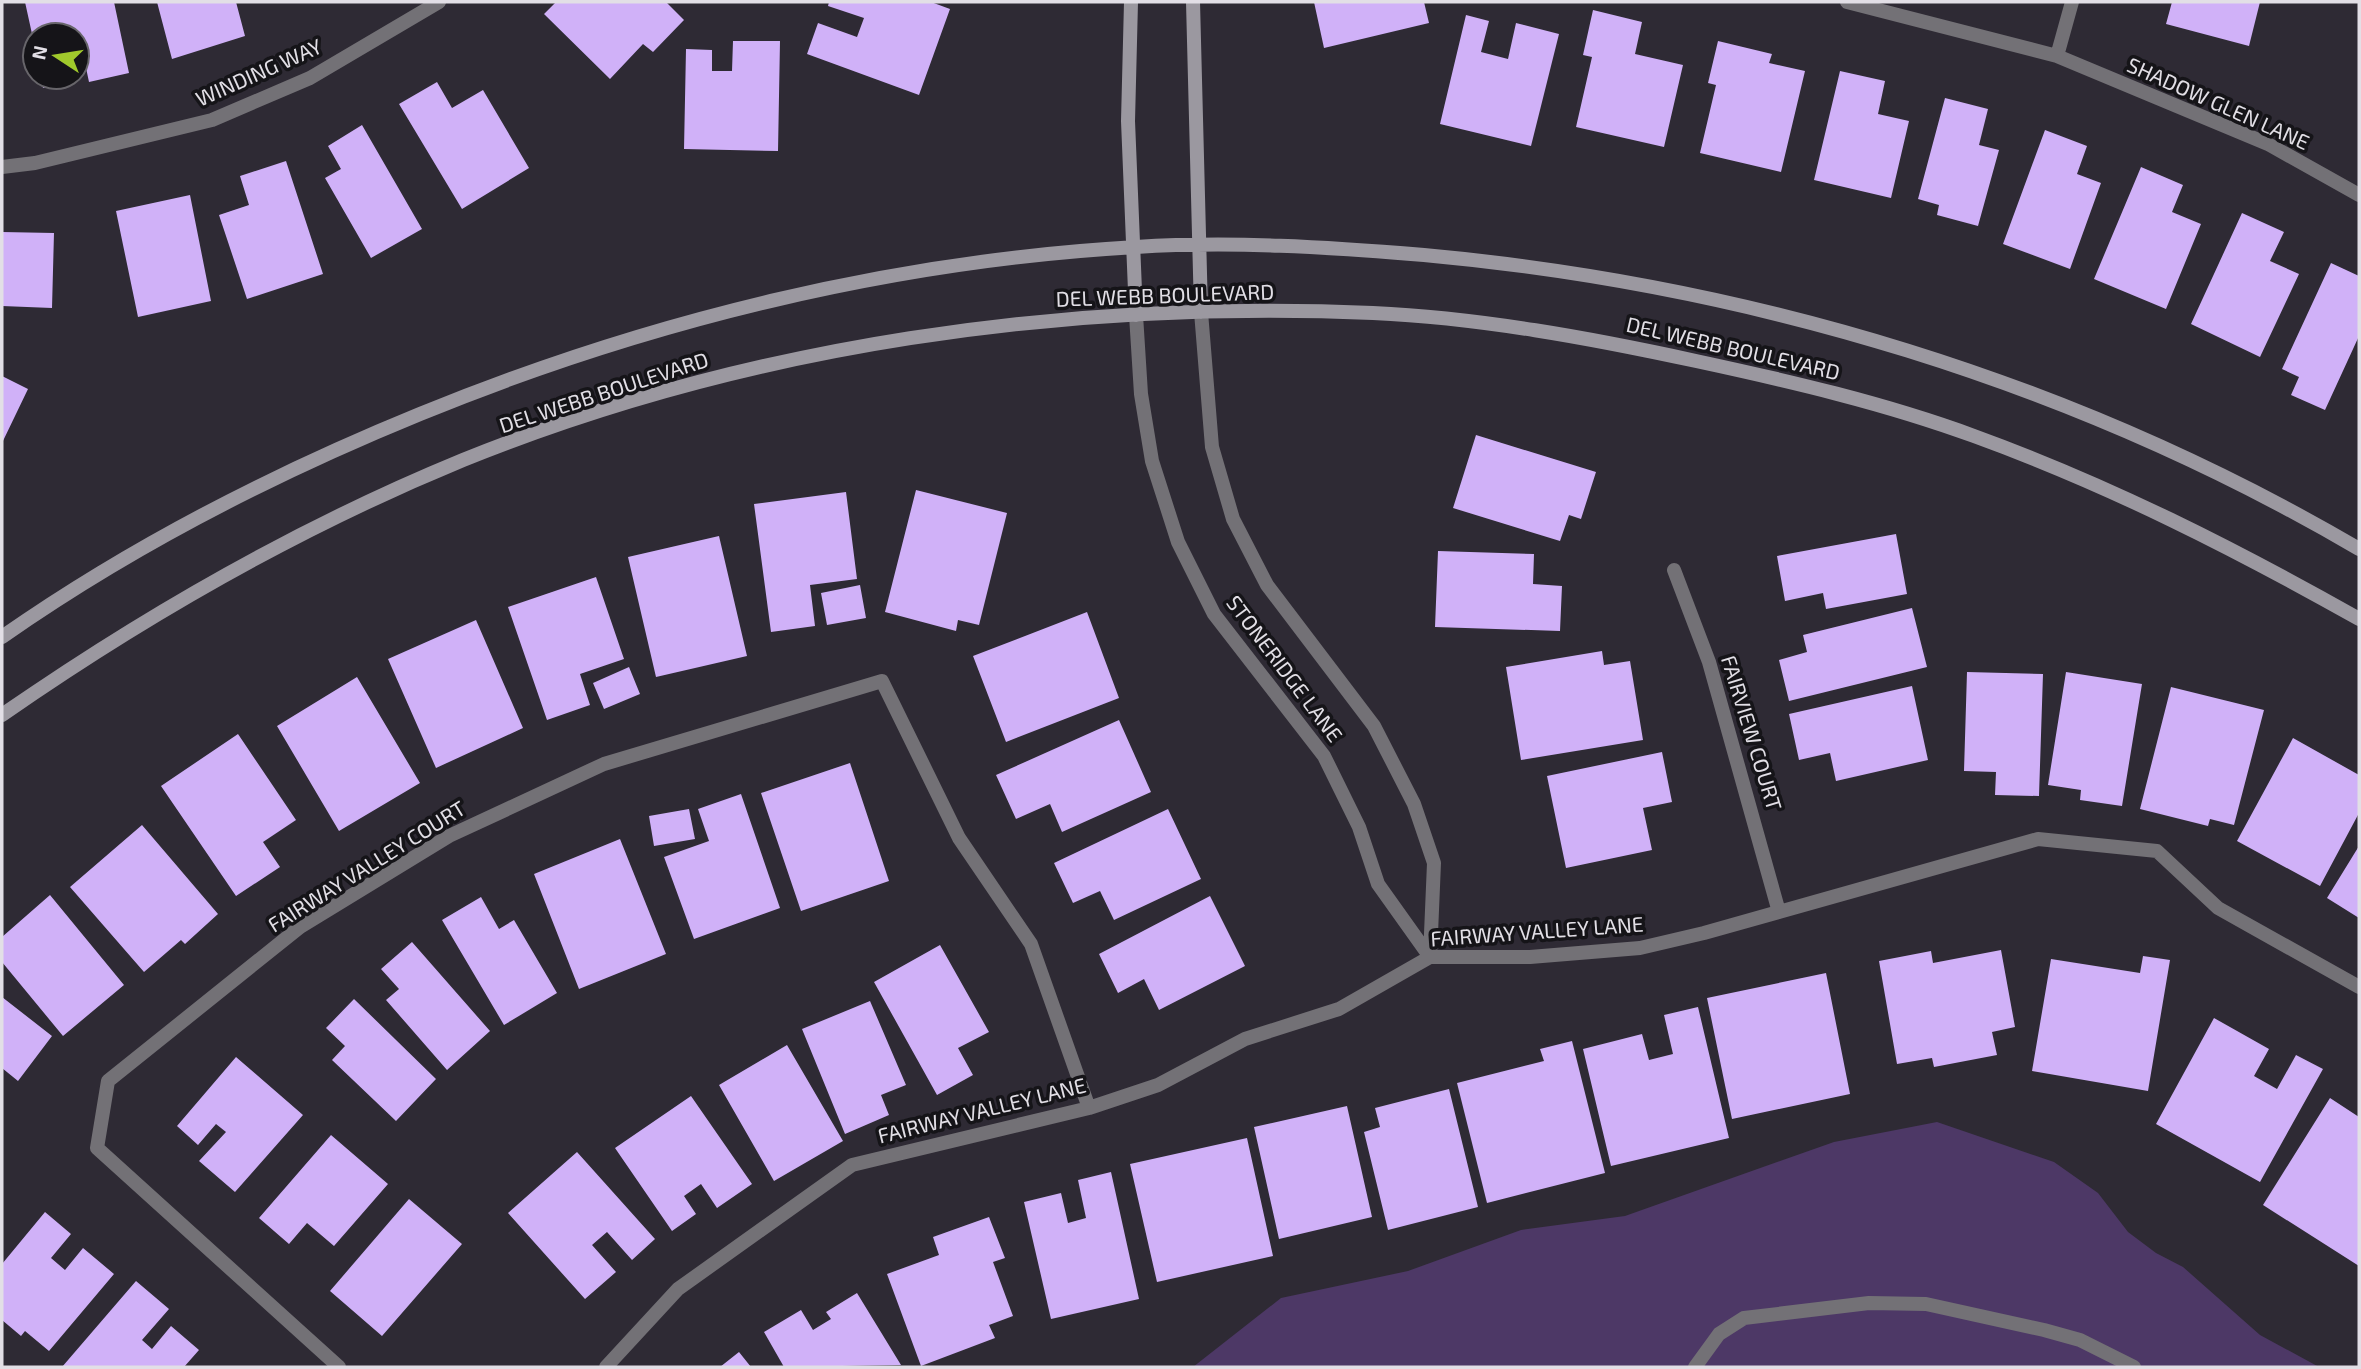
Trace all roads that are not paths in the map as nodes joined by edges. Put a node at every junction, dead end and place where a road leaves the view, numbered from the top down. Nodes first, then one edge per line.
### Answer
1 (439, 2) edge
2 (1131, 2) edge
3 (1193, 2) edge
4 (1847, 2) edge
5 (2072, 2) edge
6 (2057, 56) junction
7 (2, 167) edge
8 (2359, 195) edge
9 (1199, 244) junction
10 (1134, 247) junction
11 (1201, 312) junction
12 (1136, 315) junction
13 (2359, 549) edge
14 (1674, 570) dead end
15 (2359, 619) edge
16 (2, 637) edge
17 (2, 715) edge
18 (1780, 912) junction
19 (1430, 957) junction
20 (2359, 987) edge
21 (1089, 1108) junction
22 (339, 1367) edge
23 (606, 1367) edge
24 (1695, 1367) edge
25 (2134, 1367) edge

1 - 7 street, WINDING WAY
2 - 10 street
3 - 9 street
4 - 6 street, SHADOW GLEN LANE
5 - 6 street
6 - 8 street, SHADOW GLEN LANE
9 - 10 street, DEL WEBB BOULEVARD
9 - 11 street
9 - 13 street, DEL WEBB BOULEVARD
10 - 12 street
10 - 16 street, DEL WEBB BOULEVARD
11 - 12 street, DEL WEBB BOULEVARD
11 - 15 street, DEL WEBB BOULEVARD
11 - 19 street, STONERIDGE LANE
12 - 17 street, DEL WEBB BOULEVARD
12 - 19 street, STONERIDGE LANE
14 - 18 street, FAIRVIEW COURT
18 - 19 street, FAIRWAY VALLEY LANE
18 - 20 street, FAIRWAY VALLEY LANE
19 - 21 street, FAIRWAY VALLEY LANE
21 - 22 street, FAIRWAY VALLEY COURT
21 - 23 street, FAIRWAY VALLEY LANE
24 - 25 street

